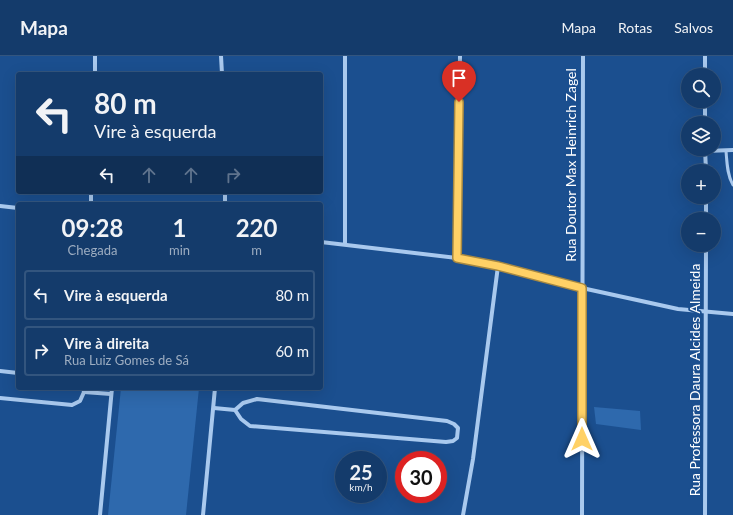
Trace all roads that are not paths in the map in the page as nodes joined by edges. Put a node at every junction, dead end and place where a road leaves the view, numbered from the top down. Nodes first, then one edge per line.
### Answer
1 (95, 56) edge
2 (221, 56) edge
3 (345, 56) edge
4 (460, 56) edge
5 (583, 56) edge
6 (705, 56) edge
7 (705, 68) edge
8 (95, 72) edge
9 (222, 72) edge
10 (721, 150) edge
11 (726, 150) junction
12 (733, 150) edge
13 (733, 185) edge
14 (0, 206) edge
15 (16, 208) edge
16 (323, 242) edge
17 (345, 244) junction
18 (706, 252) edge
19 (457, 258) junction
20 (498, 266) junction
21 (582, 288) junction
22 (707, 312) junction
23 (733, 314) edge
24 (0, 371) edge
25 (16, 373) edge
26 (83, 390) edge
27 (112, 390) edge
28 (216, 390) edge
29 (111, 394) junction
30 (0, 398) edge
31 (214, 408) junction
32 (234, 410) junction
33 (100, 515) edge
34 (203, 515) edge
35 (463, 515) edge
36 (582, 515) edge
37 (705, 515) edge

1 - 8 street
2 - 9 street
3 - 17 street
4 - 19 street
5 - 21 street, Rua Doutor Max Heinrich Zagel
6 - 7 street
10 - 11 street
11 - 12 street
11 - 13 lane
14 - 15 street
16 - 17 street
17 - 19 street
18 - 22 street, Rua Professora Daura Alcides Almeida
19 - 20 street
20 - 21 street
20 - 35 street
21 - 22 street
21 - 36 street, Rua Doutor Max Heinrich Zagel
22 - 23 street
22 - 37 street, Rua Professora Daura Alcides Almeida
24 - 25 street
26 - 29 street
26 - 30 street
27 - 29 street
28 - 31 street
29 - 33 street
31 - 32 street
31 - 34 street
32 - 32 street

